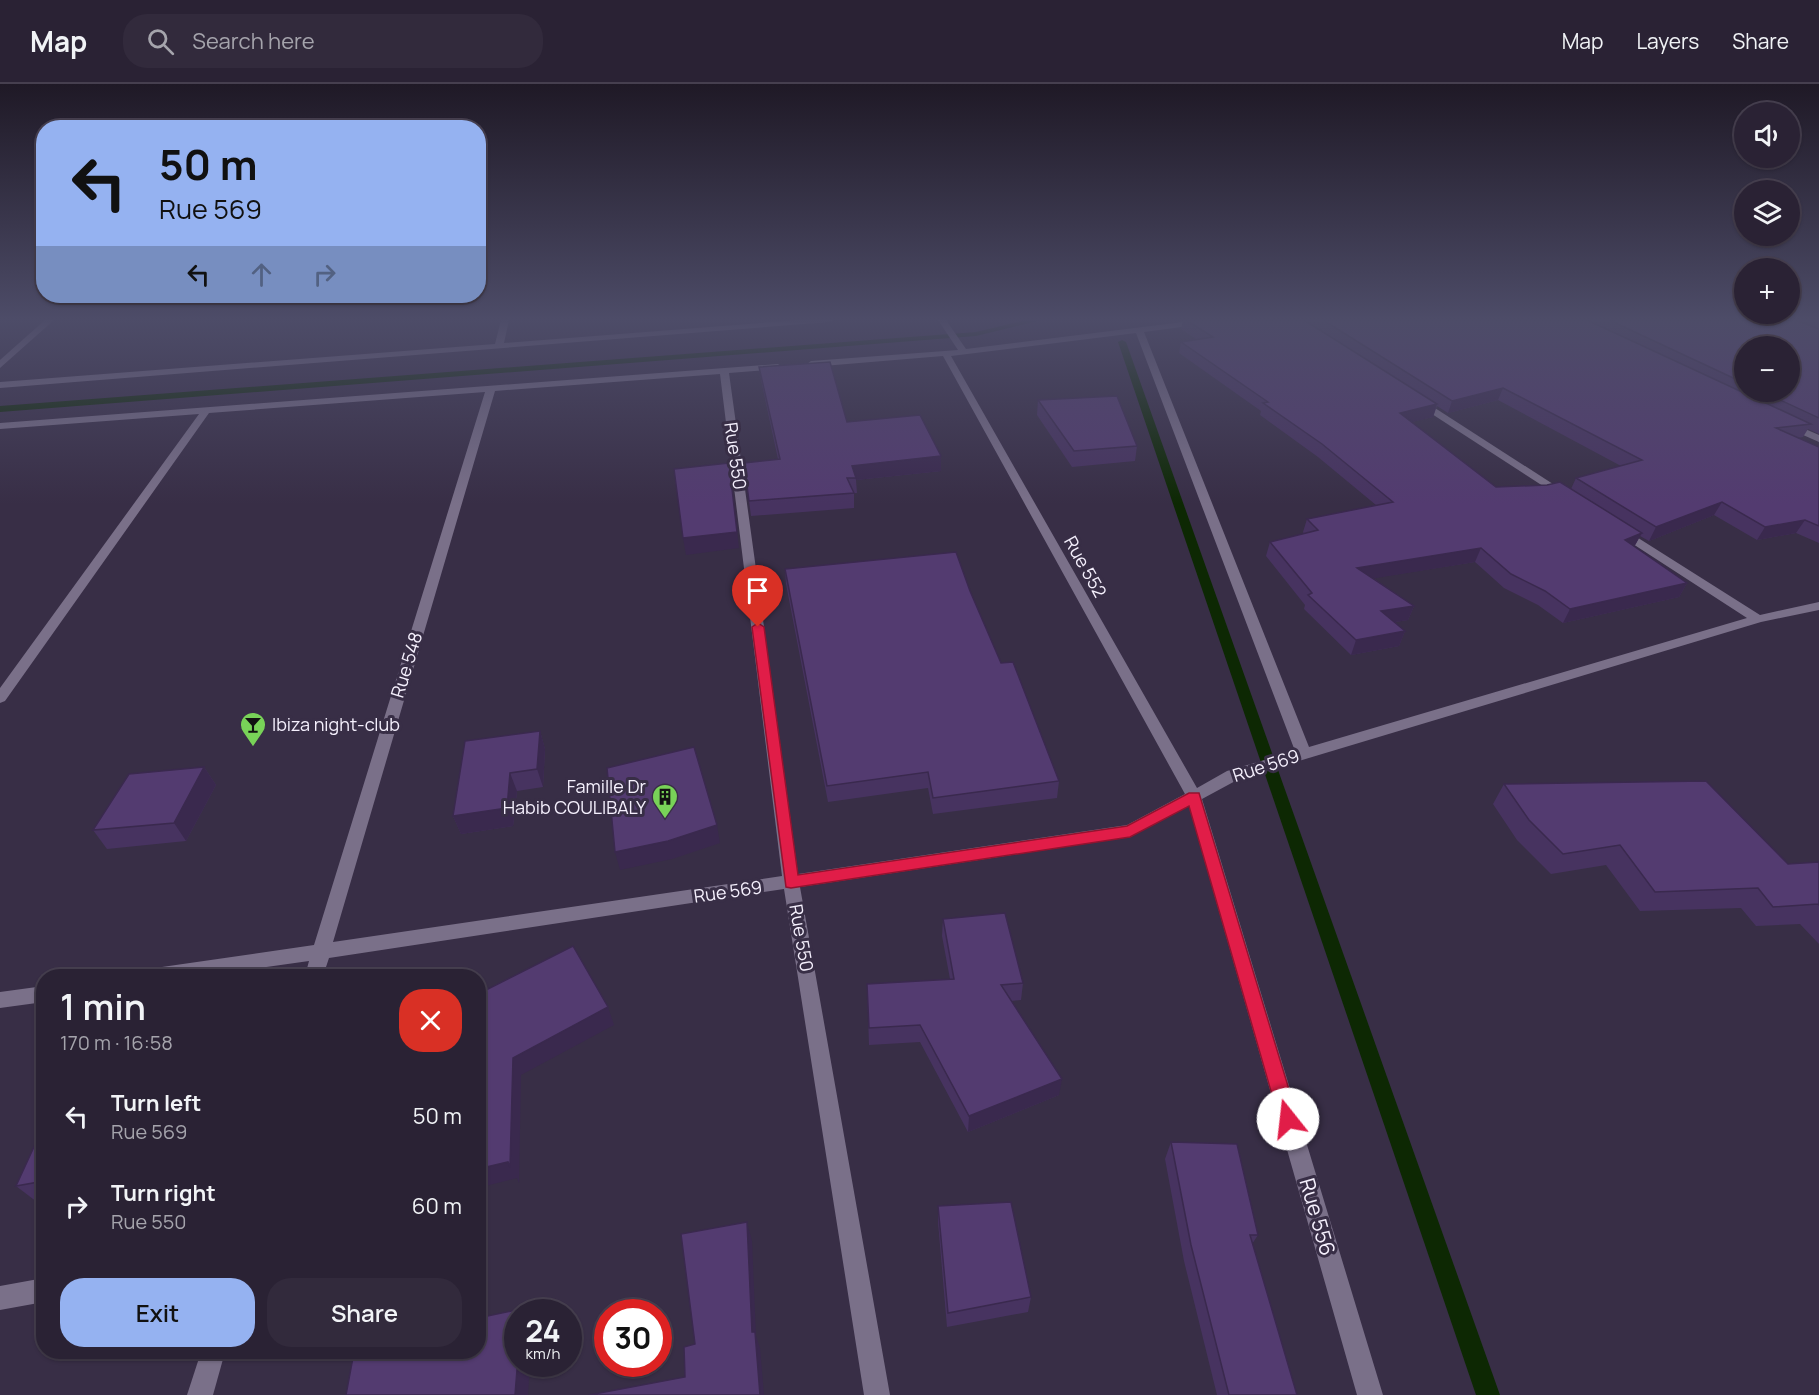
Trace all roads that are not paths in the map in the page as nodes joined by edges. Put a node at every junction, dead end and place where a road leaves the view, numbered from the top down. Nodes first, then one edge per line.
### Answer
1 (49, 381) edge
2 (592, 381) edge
3 (725, 381) edge
4 (960, 381) edge
5 (1159, 381) edge
6 (0, 385) edge
7 (491, 389) junction
8 (1411, 396) edge
9 (206, 411) junction
10 (1777, 419) edge
11 (0, 426) edge
12 (1819, 439) edge
13 (1569, 498) edge
14 (1609, 524) edge
15 (1813, 608) edge
16 (1819, 616) edge
17 (1758, 620) junction
18 (0, 698) edge
19 (1304, 754) junction
20 (1194, 797) junction
21 (791, 882) junction
22 (321, 951) junction
23 (201, 969) edge
24 (316, 969) edge
25 (36, 995) edge
26 (0, 1000) edge
27 (36, 1292) edge
28 (0, 1299) edge
29 (211, 1359) edge
30 (200, 1395) edge
31 (877, 1395) edge
32 (1370, 1395) edge

1 - 6 street
2 - 7 street
3 - 21 street, Rue 550
4 - 20 street, Rue 552
5 - 19 street
7 - 9 street
7 - 22 street, Rue 548
8 - 13 street
9 - 11 street
9 - 18 street
10 - 12 street
14 - 17 street
15 - 16 street
15 - 17 street
17 - 19 street, Rue 569
19 - 20 street, Rue 569
20 - 21 street, Rue 569
20 - 32 street, Rue 556
21 - 22 street, Rue 569
21 - 31 street, Rue 550
22 - 23 street, Rue 569
22 - 24 street, Rue 548
25 - 26 street
27 - 28 street
29 - 30 street

